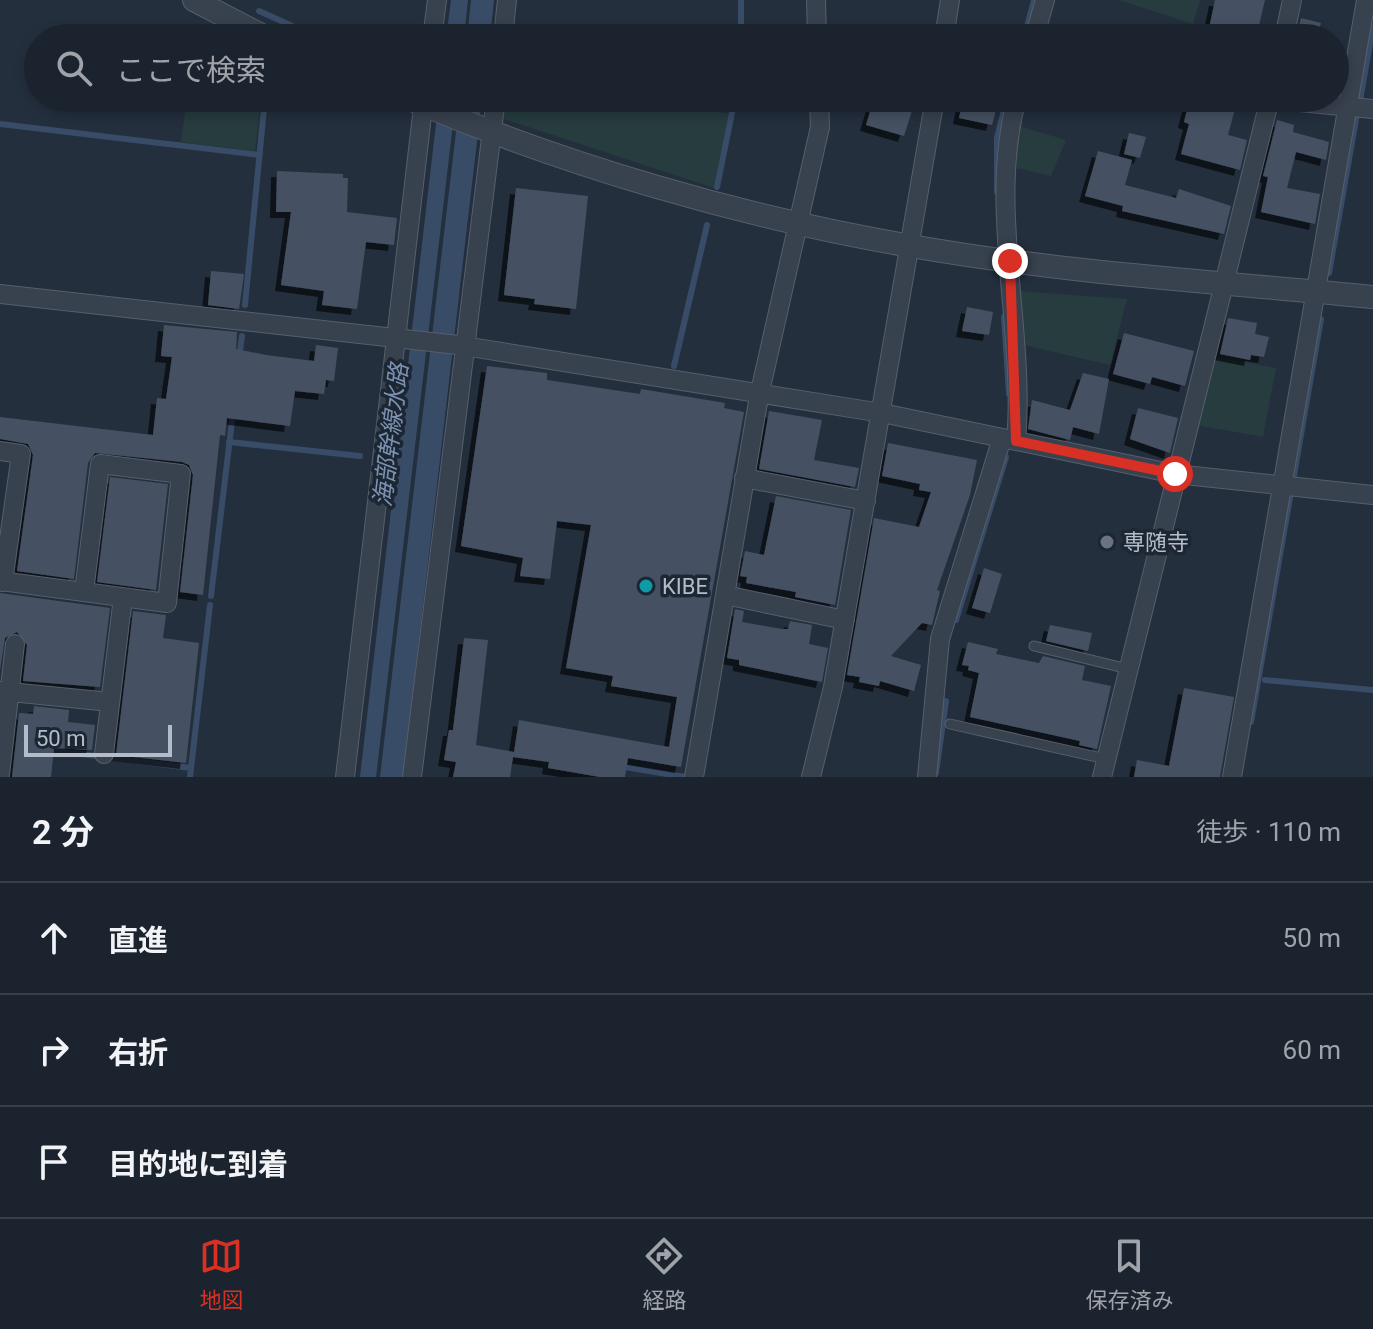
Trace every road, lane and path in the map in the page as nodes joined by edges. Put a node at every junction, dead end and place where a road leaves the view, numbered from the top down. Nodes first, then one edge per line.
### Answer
1 (194, 0) edge
2 (437, 0) edge
3 (507, 0) edge
4 (816, 0) edge
5 (950, 0) edge
6 (1045, 0) edge
7 (1292, 0) edge
8 (1366, 0) edge
9 (240, 24) edge
10 (434, 24) edge
11 (504, 24) edge
12 (817, 24) edge
13 (946, 24) edge
14 (1038, 24) edge
15 (1287, 24) edge
16 (1349, 101) edge
17 (1349, 107) edge
18 (1373, 109) edge
19 (421, 112) edge
20 (447, 112) edge
21 (494, 112) edge
22 (819, 112) edge
23 (933, 112) edge
24 (1014, 112) edge
25 (1266, 112) edge
26 (1347, 112) edge
27 (492, 130) junction
28 (798, 224) junction
29 (911, 246) junction
30 (1010, 261) junction
31 (1223, 284) junction
32 (1316, 291) junction
33 (0, 294) edge
34 (1373, 297) edge
35 (400, 341) junction
36 (460, 346) junction
37 (759, 396) junction
38 (882, 413) junction
39 (1009, 440) junction
40 (0, 451) edge
41 (1175, 474) junction
42 (744, 478) junction
43 (1282, 486) junction
44 (1373, 495) edge
45 (866, 501) junction
46 (2, 582) edge
47 (84, 592) junction
48 (725, 595) junction
49 (123, 597) junction
50 (845, 620) junction
51 (15, 644) dead end
52 (1034, 646) dead end
53 (1128, 669) junction
54 (5, 692) edge
55 (110, 702) junction
56 (950, 724) dead end
57 (104, 754) dead end
58 (1104, 768) edge
59 (0, 775) edge
60 (345, 777) edge
61 (412, 777) edge
62 (694, 777) edge
63 (811, 777) edge
64 (927, 777) edge
65 (1232, 777) edge

1 - 9 street
2 - 10 street
3 - 11 street
4 - 12 street
5 - 13 street
6 - 14 street
7 - 15 street
8 - 16 street
17 - 18 street
19 - 35 street
20 - 27 street
21 - 27 street
22 - 28 street
23 - 29 street
24 - 30 street
25 - 31 street
26 - 32 street
27 - 28 street
27 - 36 street
28 - 29 street
28 - 37 street
29 - 30 street
29 - 38 street
30 - 31 street
30 - 39 street
31 - 32 street
31 - 41 street
32 - 34 street
32 - 43 street
33 - 35 street
35 - 36 street
35 - 60 street
36 - 37 street
36 - 61 street
37 - 38 street
37 - 42 street
38 - 39 street
38 - 45 street
39 - 41 street
39 - 64 street
40 - 46 street
41 - 43 street
41 - 53 street
42 - 45 street
42 - 48 street
43 - 44 street
43 - 65 street
45 - 50 street
46 - 47 street
47 - 49 street
47 - 49 street
48 - 50 street
48 - 62 street
49 - 55 street
50 - 63 street
51 - 54 street
52 - 53 lane
53 - 58 street
54 - 55 street
54 - 59 street
55 - 57 street
56 - 58 lane

